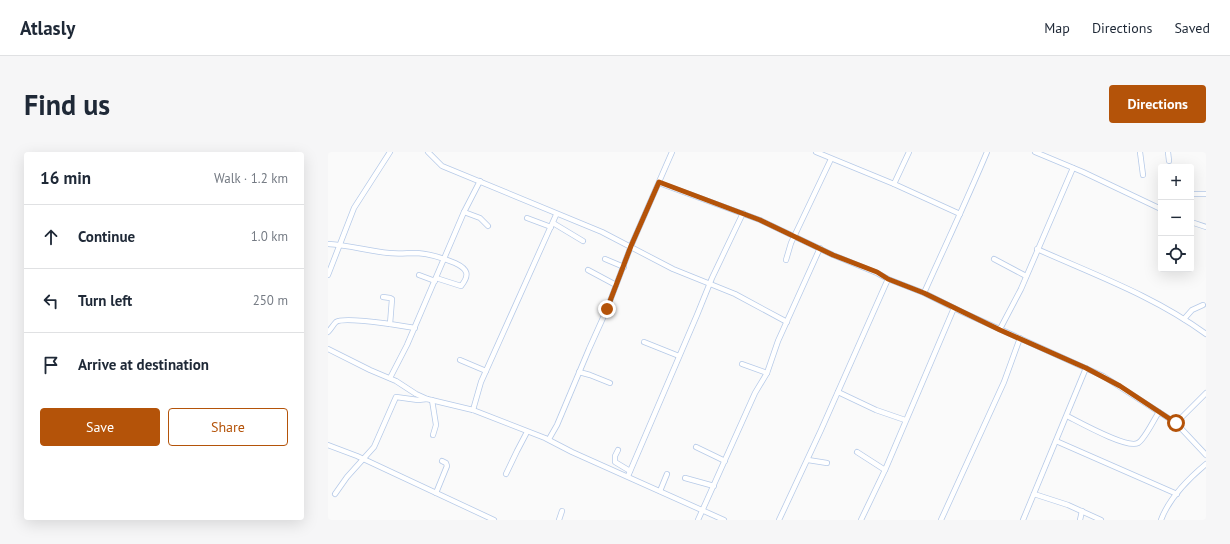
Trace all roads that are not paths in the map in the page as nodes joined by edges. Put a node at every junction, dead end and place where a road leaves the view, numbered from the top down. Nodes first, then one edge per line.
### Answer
1 (390, 152) edge
2 (428, 152) edge
3 (672, 152) edge
4 (816, 152) edge
5 (909, 152) edge
6 (987, 152) edge
7 (1035, 152) edge
8 (1140, 152) edge
9 (1168, 152) edge
10 (831, 159) junction
11 (1169, 161) dead end
12 (1073, 168) junction
13 (1143, 175) dead end
14 (480, 181) junction
15 (659, 182) junction
16 (894, 184) junction
17 (1194, 194) edge
18 (1206, 194) edge
19 (1158, 208) edge
20 (464, 212) junction
21 (743, 213) junction
22 (960, 214) junction
23 (556, 215) junction
24 (526, 218) dead end
25 (1194, 223) edge
26 (552, 225) junction
27 (488, 226) dead end
28 (1206, 227) edge
29 (795, 236) junction
30 (583, 241) dead end
31 (328, 244) edge
32 (340, 244) junction
33 (631, 246) junction
34 (820, 248) junction
35 (1037, 249) junction
36 (444, 258) junction
37 (605, 259) dead end
38 (994, 259) dead end
39 (786, 260) dead end
40 (624, 267) junction
41 (588, 270) dead end
42 (328, 275) edge
43 (419, 275) dead end
44 (1026, 276) junction
45 (435, 279) junction
46 (888, 279) junction
47 (710, 283) junction
48 (616, 285) junction
49 (924, 293) junction
50 (383, 297) dead end
51 (1203, 305) dead end
52 (954, 308) junction
53 (1184, 319) junction
54 (787, 322) junction
55 (390, 324) junction
56 (414, 328) junction
57 (1000, 330) junction
58 (328, 332) edge
59 (1206, 334) edge
60 (1020, 338) junction
61 (644, 342) dead end
62 (328, 349) edge
63 (679, 356) junction
64 (460, 360) dead end
65 (742, 364) dead end
66 (1086, 368) junction
67 (486, 371) junction
68 (579, 372) junction
69 (767, 373) junction
70 (390, 378) junction
71 (610, 383) dead end
72 (838, 392) junction
73 (1206, 393) edge
74 (430, 399) junction
75 (473, 410) junction
76 (1159, 412) junction
77 (1067, 416) junction
78 (905, 420) junction
79 (1176, 423) junction
80 (527, 432) junction
81 (433, 435) dead end
82 (549, 440) junction
83 (1056, 441) junction
84 (328, 445) edge
85 (696, 447) dead end
86 (618, 450) dead end
87 (857, 452) dead end
88 (1206, 455) edge
89 (363, 459) junction
90 (808, 460) junction
91 (442, 461) dead end
92 (725, 461) junction
93 (827, 463) dead end
94 (1206, 464) edge
95 (630, 470) junction
96 (884, 470) junction
97 (506, 474) dead end
98 (667, 474) dead end
99 (628, 476) junction
100 (685, 478) dead end
101 (714, 486) junction
102 (660, 491) junction
103 (436, 493) junction
104 (335, 494) dead end
105 (1034, 494) junction
106 (1177, 494) junction
107 (702, 510) junction
108 (562, 511) dead end
109 (1082, 511) junction
110 (494, 520) edge
111 (559, 520) edge
112 (698, 520) edge
113 (724, 520) edge
114 (779, 520) edge
115 (861, 520) edge
116 (941, 520) edge
117 (1023, 520) edge
118 (1080, 520) edge
119 (1100, 520) edge
120 (1161, 520) edge

1 - 32 street
2 - 14 street
3 - 15 street
4 - 10 street
5 - 16 street
6 - 22 street
7 - 12 street
8 - 13 street
9 - 11 street
10 - 16 street
10 - 29 street
12 - 19 street
12 - 35 street
14 - 20 street
14 - 23 street
15 - 21 street
15 - 33 street
16 - 22 street
17 - 18 street
20 - 27 street
20 - 36 street
21 - 29 street
21 - 47 street
22 - 49 street
23 - 26 street
23 - 33 street
24 - 26 street
25 - 28 street
26 - 30 street
26 - 67 street
29 - 34 street
29 - 39 street
31 - 32 street
32 - 36 street
32 - 42 street
33 - 40 street
33 - 47 street
34 - 46 street
34 - 54 street
35 - 44 street
35 - 53 street
36 - 45 street
36 - 45 street
37 - 40 street
38 - 44 street
40 - 48 street
41 - 48 street
43 - 45 street
44 - 57 street
45 - 56 street
46 - 49 street
46 - 72 street
47 - 54 street
47 - 63 street
48 - 68 street
49 - 52 street
50 - 55 street
51 - 53 street
52 - 57 street
52 - 78 street
53 - 59 street
54 - 69 street
55 - 56 street
55 - 58 street
56 - 70 street
57 - 60 street
60 - 66 street
60 - 116 street
61 - 63 street
62 - 70 street
63 - 95 street
64 - 67 street
65 - 69 street
66 - 76 street
66 - 77 street
67 - 75 street
68 - 71 street
68 - 82 street
69 - 92 street
70 - 74 street
72 - 78 street
72 - 90 street
73 - 79 street
74 - 75 street
74 - 81 street
74 - 89 street
75 - 80 street
76 - 77 street
76 - 79 street
77 - 83 street
78 - 96 street
79 - 88 street
80 - 82 street
80 - 97 street
82 - 99 street
83 - 105 street
83 - 106 street
84 - 89 street
85 - 92 street
86 - 95 street
87 - 96 street
89 - 103 street
89 - 104 street
90 - 93 street
90 - 114 street
91 - 103 street
92 - 101 street
94 - 106 street
95 - 99 street
96 - 115 street
98 - 102 street
99 - 102 street
100 - 101 street
101 - 107 street
102 - 107 street
103 - 110 street
105 - 109 street
105 - 117 street
106 - 120 street
107 - 112 street
107 - 113 street
108 - 111 street
109 - 118 street
109 - 119 street

